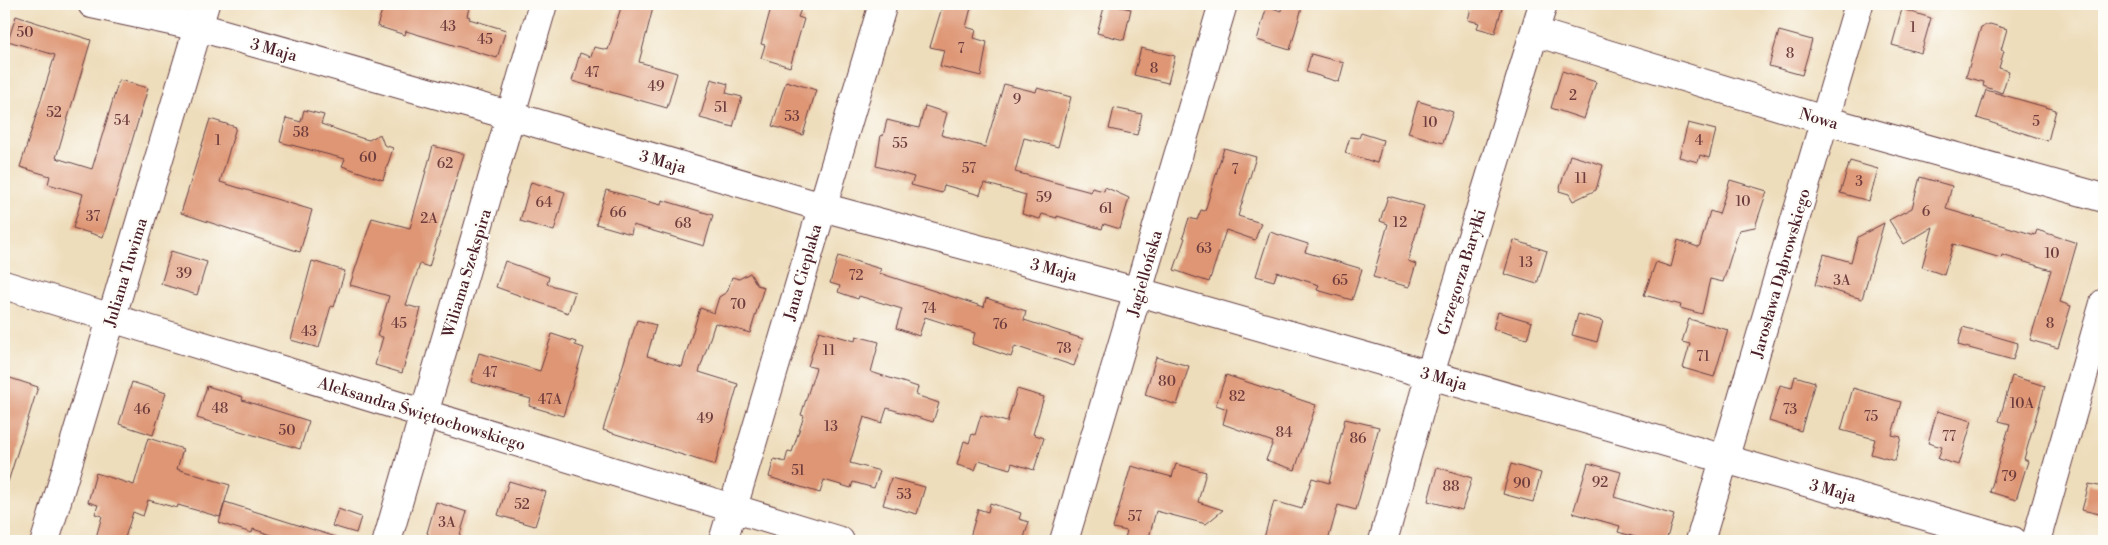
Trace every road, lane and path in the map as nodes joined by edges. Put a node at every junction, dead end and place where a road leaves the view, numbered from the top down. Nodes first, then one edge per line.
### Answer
1 (92, 4) edge
2 (543, 4) edge
3 (883, 4) edge
4 (1223, 4) edge
5 (1543, 4) edge
6 (1859, 4) edge
7 (202, 16) edge
8 (1535, 32) junction
9 (512, 116) junction
10 (1824, 120) junction
11 (2104, 198) edge
12 (822, 207) junction
13 (4, 286) edge
14 (1139, 292) junction
15 (2104, 303) edge
16 (111, 318) junction
17 (1430, 374) junction
18 (424, 413) junction
19 (1725, 459) junction
20 (732, 509) junction
21 (44, 541) edge
22 (387, 541) edge
23 (723, 541) edge
24 (840, 541) edge
25 (1064, 541) edge
26 (1383, 541) edge
27 (1700, 541) edge
28 (2013, 541) edge
29 (2036, 541) edge

1 - 7 street, 3 Maja
2 - 9 street, Wiliama Szekspira
3 - 12 street, Jana Cieplaka
4 - 14 street, Jagiellońska
5 - 8 street, Grzegorza Baryłki
6 - 10 street, Jarosława Dąbrowskiego
7 - 9 street, 3 Maja
7 - 16 street, Juliana Tuwima
8 - 10 street, Nowa
8 - 17 street, Grzegorza Baryłki
9 - 12 street, 3 Maja
9 - 18 street, Wiliama Szekspira
10 - 11 street, Nowa
10 - 19 street, Jarosława Dąbrowskiego
12 - 14 street, 3 Maja
12 - 20 street, Jana Cieplaka
13 - 16 street, Aleksandra Świętochowskiego
14 - 17 street, 3 Maja
14 - 25 street, Jagiellońska
15 - 29 street
16 - 18 street, Aleksandra Świętochowskiego
16 - 21 street, Juliana Tuwima
17 - 19 street, 3 Maja
17 - 26 street, Grzegorza Baryłki
18 - 20 street, Aleksandra Świętochowskiego
18 - 22 street, Wiliama Szekspira
19 - 27 street, Jarosława Dąbrowskiego
19 - 28 street, 3 Maja
20 - 23 street, Jana Cieplaka
20 - 24 street, Aleksandra Świętochowskiego

